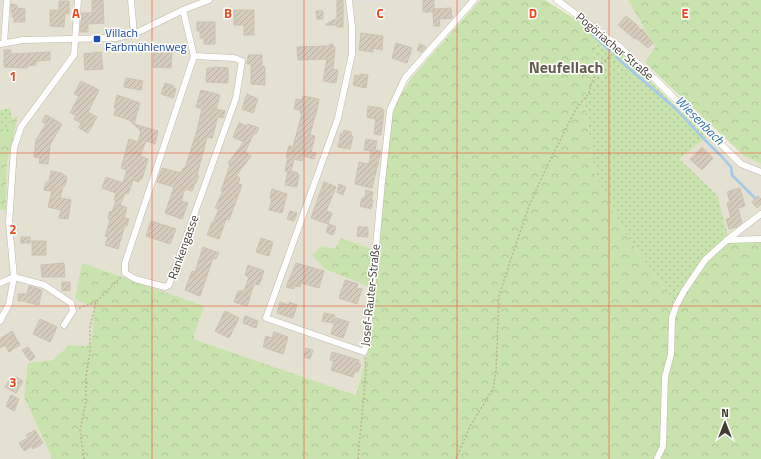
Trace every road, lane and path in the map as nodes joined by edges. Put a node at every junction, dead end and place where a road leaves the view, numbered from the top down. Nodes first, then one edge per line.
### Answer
1 (7, 0) edge
2 (78, 0) edge
3 (131, 0) edge
4 (209, 0) edge
5 (349, 0) edge
6 (474, 0) edge
7 (556, 0) edge
8 (183, 10) junction
9 (134, 34) junction
10 (76, 39) junction
11 (2, 44) edge
12 (620, 47) junction
13 (194, 56) junction
14 (761, 172) edge
15 (761, 214) edge
16 (761, 239) edge
17 (727, 240) junction
18 (125, 273) junction
19 (14, 277) junction
20 (0, 283) edge
21 (96, 302) junction
22 (73, 307) junction
23 (0, 321) edge
24 (64, 325) dead end
25 (364, 352) junction
26 (84, 459) edge
27 (358, 459) edge
28 (456, 459) edge
29 (657, 459) edge

1 - 11 street
2 - 10 street
3 - 9 street
4 - 8 street
5 - 25 street, Josef-Rauter-Straße
6 - 25 street, Josef-Rauter-Straße
7 - 12 street, Pogöriacher Straße
8 - 9 street
8 - 13 street
9 - 10 street
10 - 11 street
10 - 19 street
12 - 14 street, Pogöriacher Straße
12 - 28 path
13 - 18 street
13 - 18 street, Rankengasse
15 - 17 street
16 - 17 street
17 - 29 street
18 - 21 path
19 - 20 street
19 - 22 street
19 - 23 street
21 - 22 path
21 - 26 path
22 - 24 street
25 - 27 path

